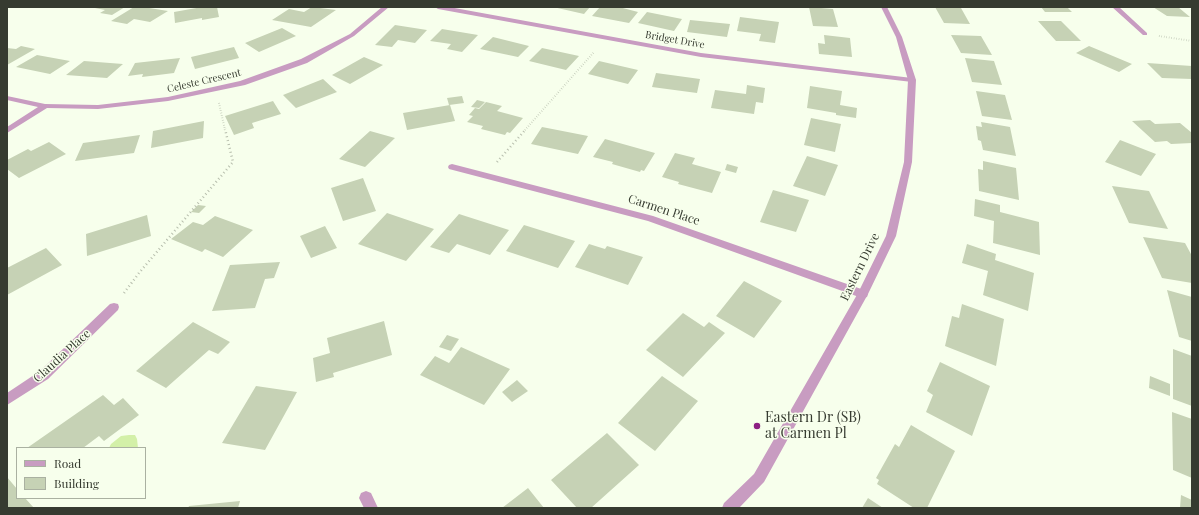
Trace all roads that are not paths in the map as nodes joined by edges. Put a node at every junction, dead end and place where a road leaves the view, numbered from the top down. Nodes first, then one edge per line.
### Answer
1 (386, 7) edge
2 (438, 7) edge
3 (884, 7) edge
4 (1114, 7) edge
5 (1145, 34) road end
6 (912, 80) junction
7 (7, 98) edge
8 (45, 106) junction
9 (7, 131) edge
10 (452, 167) dead end
11 (863, 294) junction
12 (114, 307) road end
13 (7, 400) edge
14 (729, 508) edge

1 - 8 street, Celeste Crescent
2 - 6 street, Bridget Drive
3 - 6 street, Eastern Drive
4 - 5 street
6 - 11 street, Eastern Drive
7 - 8 street, Celeste Crescent
8 - 9 street
10 - 11 street, Carmen Place
11 - 14 street, Eastern Drive
12 - 13 street, Claudia Place

